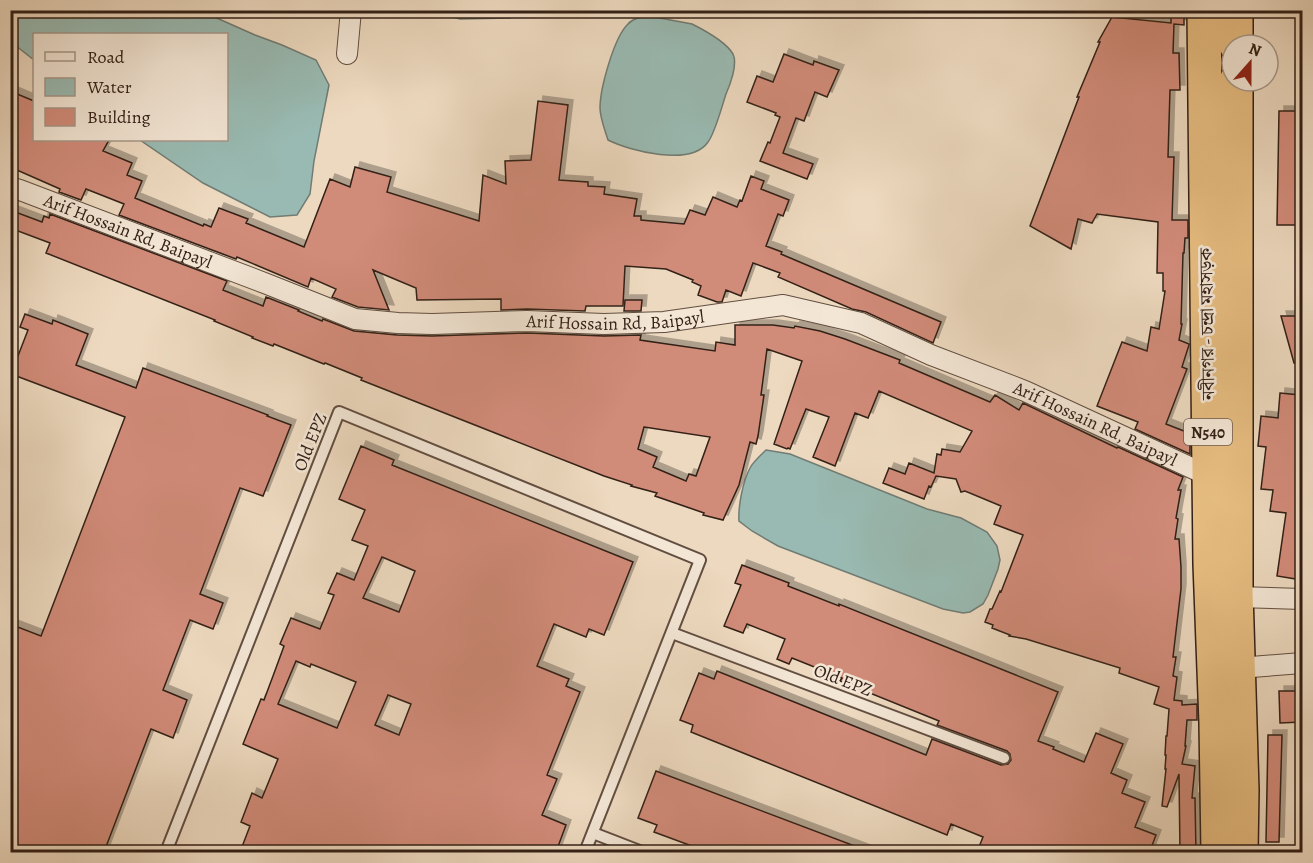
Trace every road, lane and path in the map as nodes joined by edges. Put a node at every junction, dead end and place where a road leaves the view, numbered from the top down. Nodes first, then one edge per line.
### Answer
1 (351, 10) edge
2 (1204, 10) edge
3 (1236, 10) edge
4 (1236, 33) edge
5 (347, 54) dead end
6 (1236, 93) edge
7 (10, 187) edge
8 (1209, 476) junction
9 (1236, 597) junction
10 (1302, 599) edge
11 (672, 633) junction
12 (1302, 663) edge
13 (1239, 668) junction
14 (1004, 758) dead end
15 (593, 832) junction
16 (166, 852) edge
17 (585, 852) edge
18 (642, 852) edge
19 (1218, 852) edge
20 (1241, 852) edge

1 - 5 street
2 - 8 highway, নবীনগর - চন্দ্রা মহাসড়ক / N540
3 - 4 highway
6 - 9 highway, নবীনগর - চন্দ্রা মহাসড়ক / N540
7 - 8 street, Arif Hossain Rd, Baipayl
8 - 19 highway, নবীনগর - চন্দ্রা মহাসড়ক / N540
9 - 10 street
9 - 13 highway, নবীনগর - চন্দ্রা মহাসড়ক / N540
11 - 14 lane, Old EPZ
11 - 15 lane, Old EPZ
11 - 16 lane, Old EPZ
12 - 13 street
13 - 20 highway, নবীনগর - চন্দ্রা মহাসড়ক / N540
15 - 17 lane, Old EPZ
15 - 18 lane

